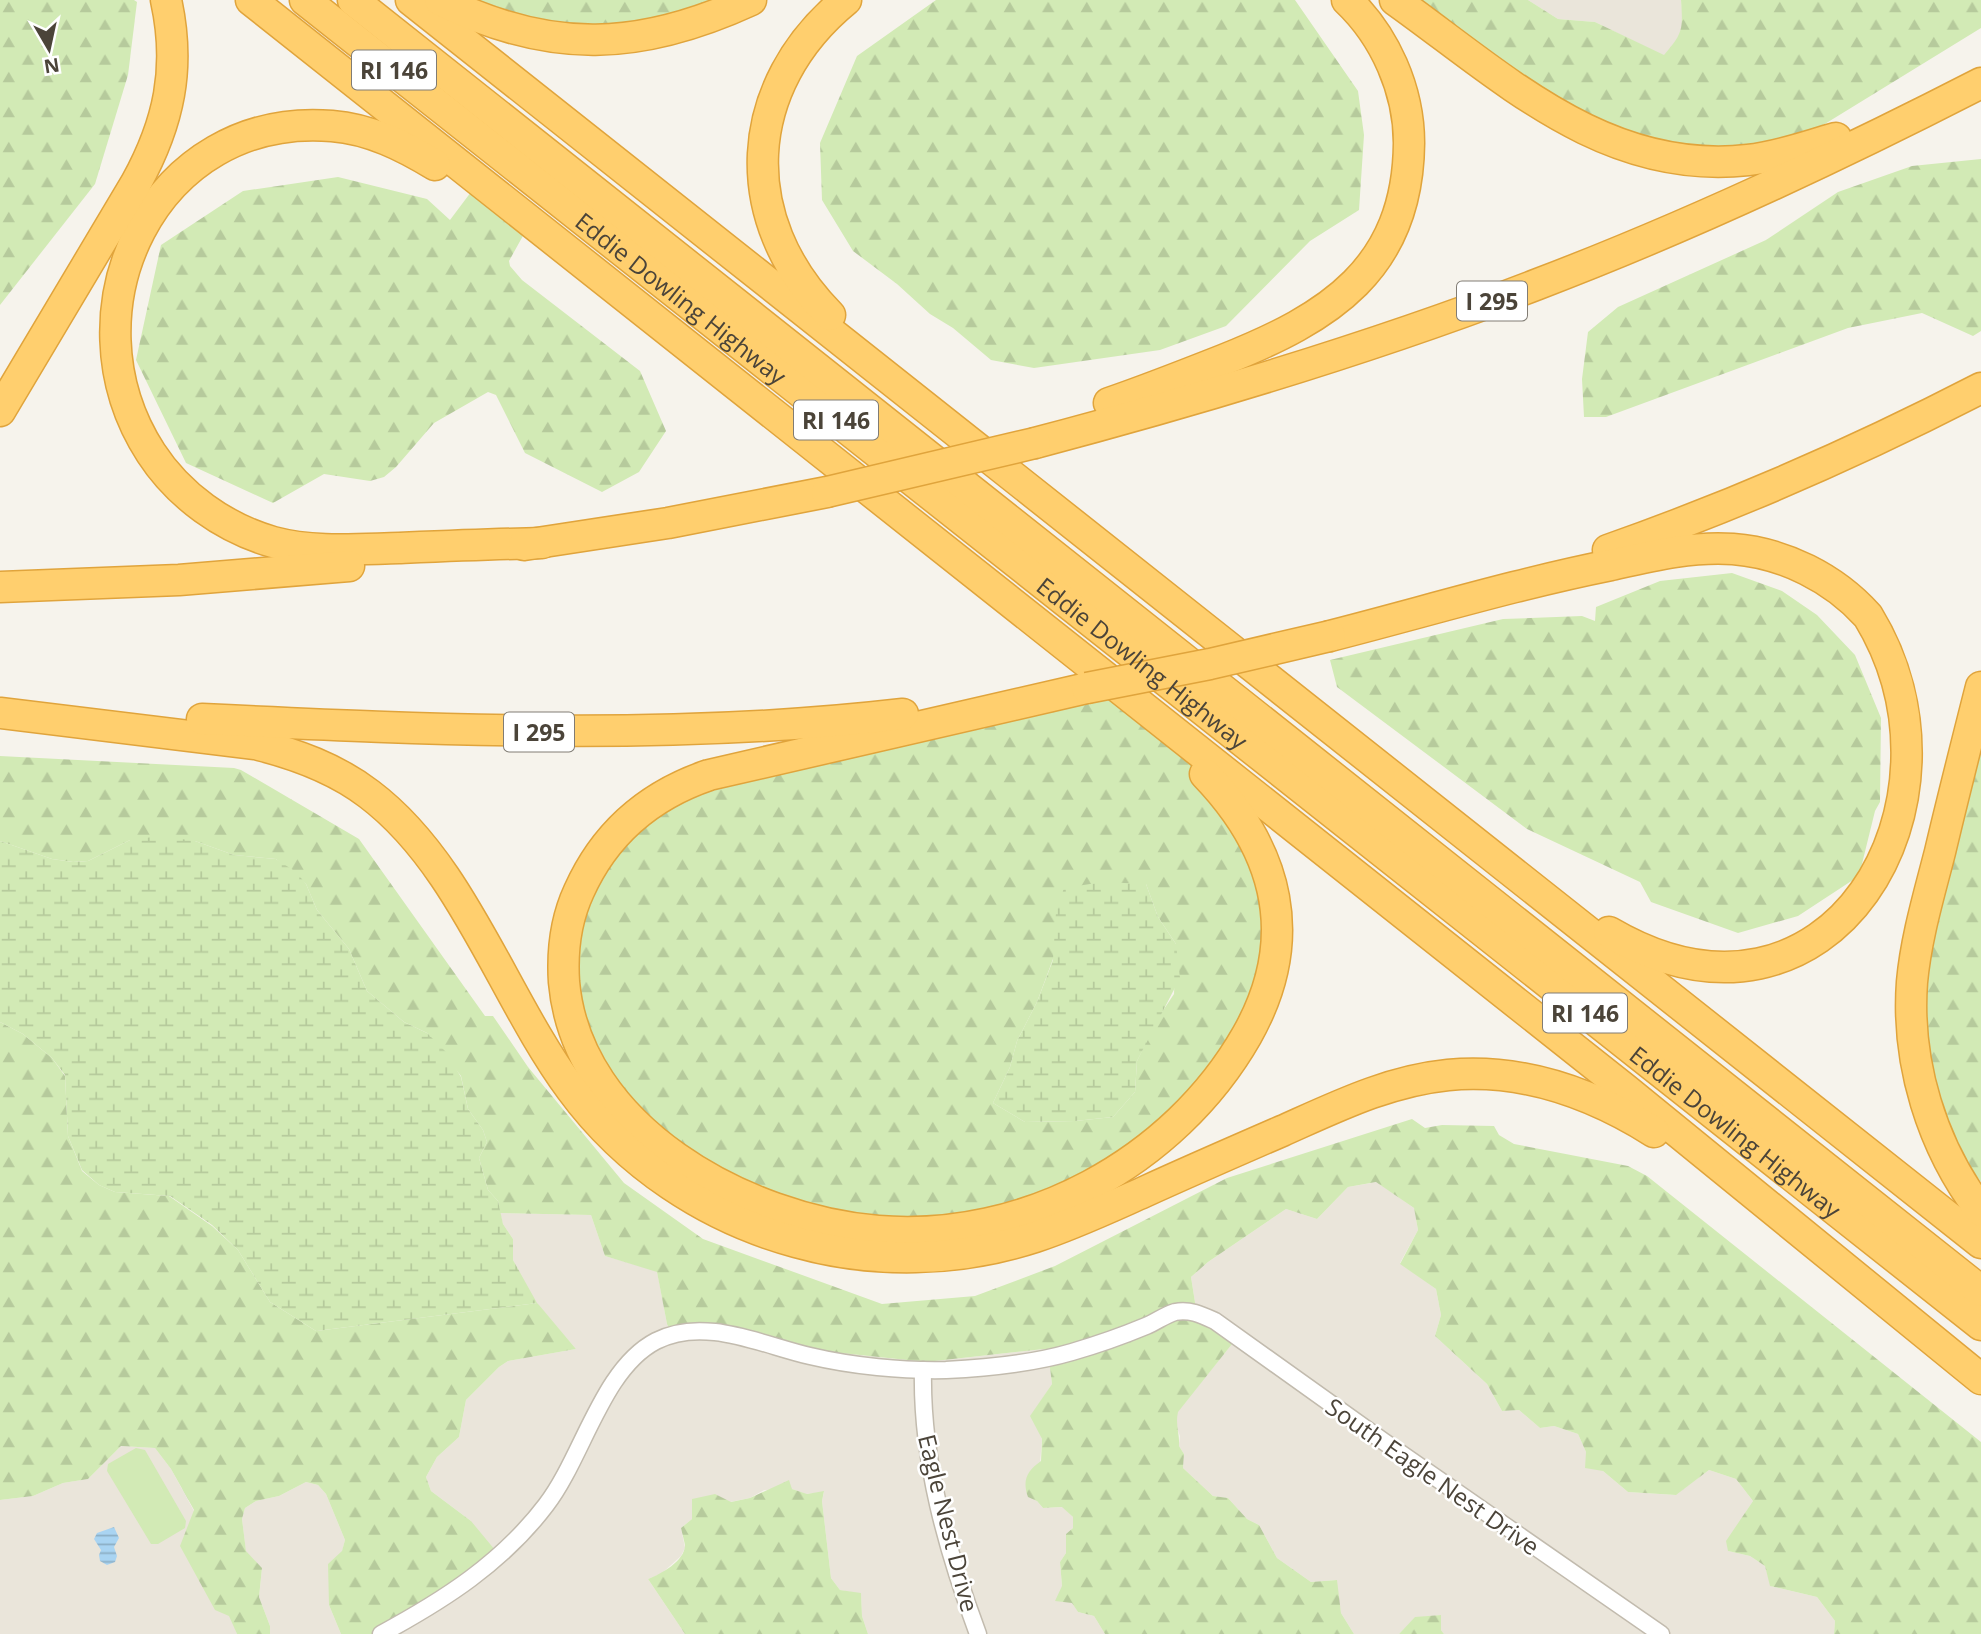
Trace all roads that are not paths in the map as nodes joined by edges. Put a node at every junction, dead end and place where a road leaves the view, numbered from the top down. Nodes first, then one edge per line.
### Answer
1 (166, 0) edge
2 (251, 0) edge
3 (305, 0) edge
4 (353, 0) edge
5 (411, 0) edge
6 (440, 0) edge
7 (751, 0) edge
8 (846, 0) edge
9 (1347, 0) edge
10 (1395, 0) edge
11 (1981, 83) edge
12 (1930, 109) junction
13 (582, 262) junction
14 (1981, 388) edge
15 (920, 404) junction
16 (0, 411) edge
17 (1029, 438) junction
18 (542, 543) junction
19 (0, 587) edge
20 (1331, 636) junction
21 (1981, 687) edge
22 (1080, 690) junction
23 (1134, 700) junction
24 (0, 711) edge
25 (1489, 854) junction
26 (1981, 1211) edge
27 (1981, 1243) edge
28 (1817, 1244) junction
29 (1981, 1291) edge
30 (1981, 1325) edge
31 (923, 1370) junction
32 (1981, 1379) edge
33 (381, 1634) edge
34 (978, 1634) edge
35 (1661, 1634) edge

1 - 16 highway
2 - 13 highway
3 - 30 highway, Eddie Dowling Highway / RI 146
4 - 29 highway, Eddie Dowling Highway / RI 146
5 - 15 highway
6 - 7 highway
8 - 15 highway
9 - 17 highway
10 - 12 highway
11 - 12 highway, I 295
12 - 17 highway, I 295
13 - 18 highway
13 - 23 highway
14 - 20 highway, I 295
15 - 25 highway
17 - 18 highway, I 295, bridge
18 - 19 highway, I 295
20 - 22 highway, I 295, bridge
20 - 25 highway
21 - 26 highway
22 - 23 highway
22 - 24 highway, I 295
23 - 28 highway
24 - 28 highway
25 - 27 highway
28 - 32 highway
31 - 33 street
31 - 34 street, Eagle Nest Drive
31 - 35 street, South Eagle Nest Drive

